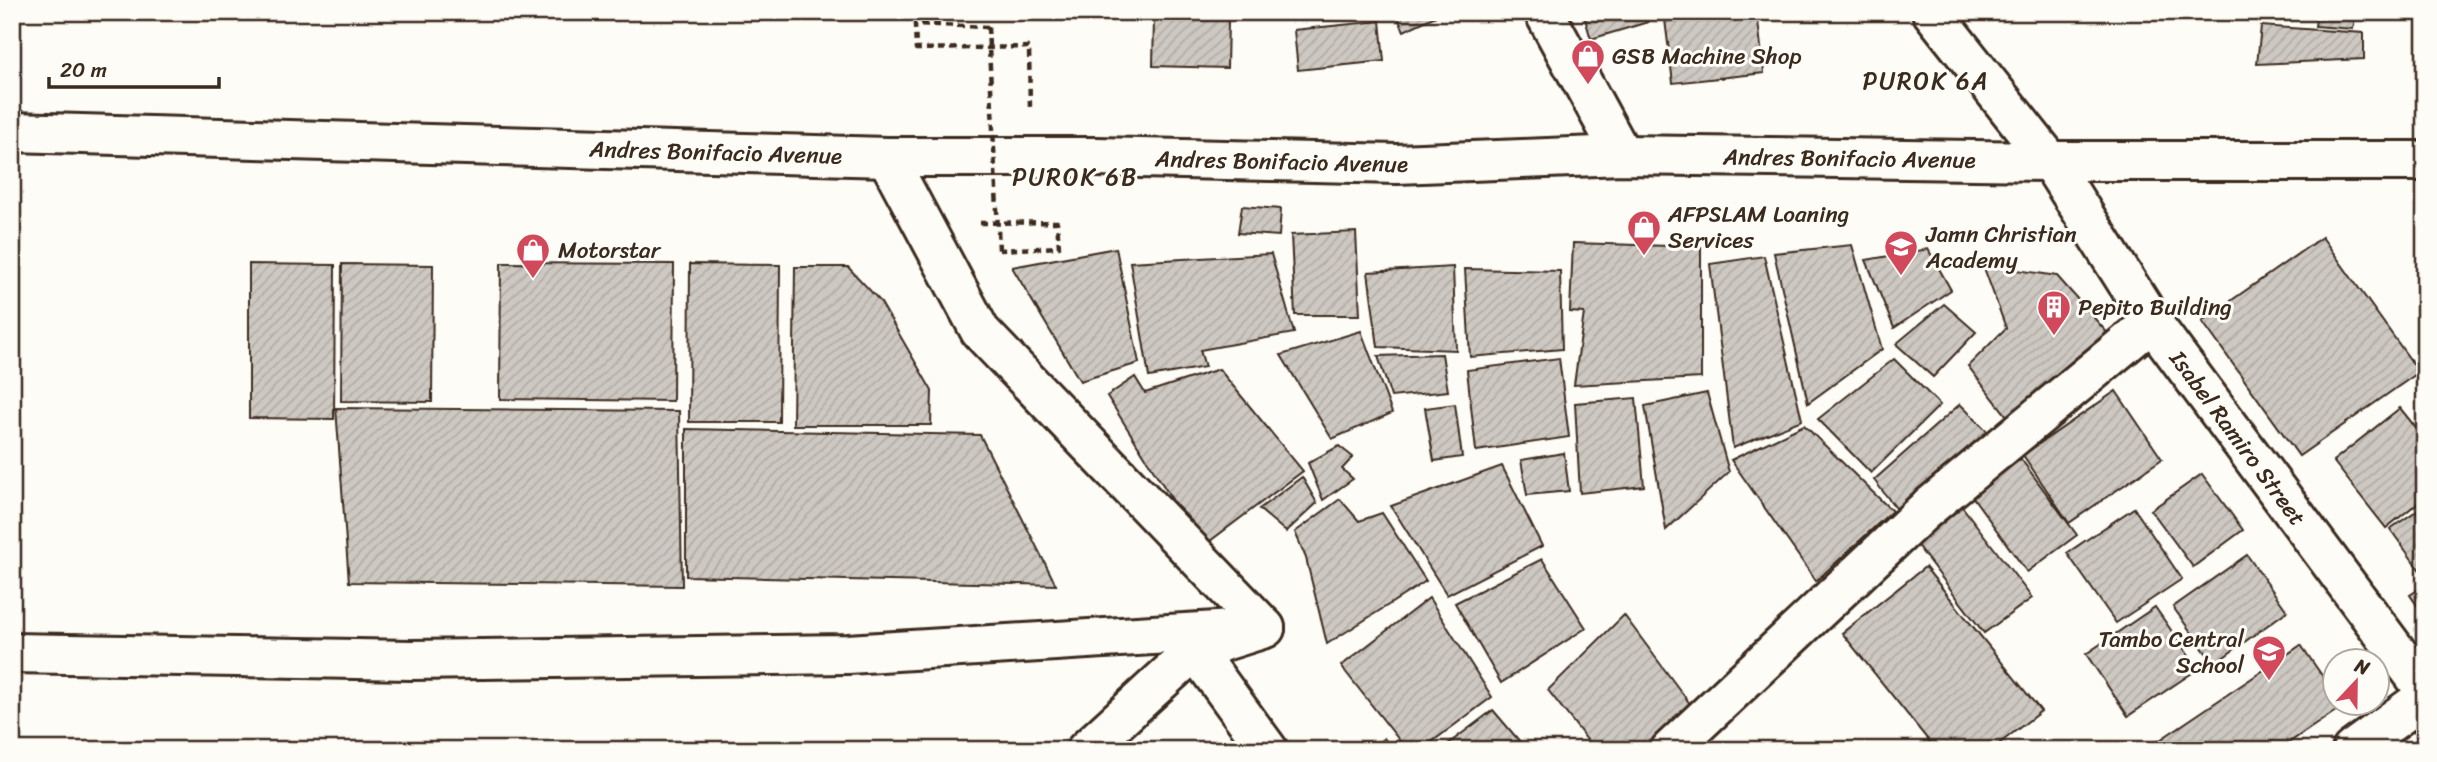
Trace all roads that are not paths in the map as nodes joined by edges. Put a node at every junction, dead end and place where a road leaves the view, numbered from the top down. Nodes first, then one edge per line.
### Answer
1 (1545, 12) edge
2 (1932, 12) edge
3 (12, 132) edge
4 (1622, 155) junction
5 (887, 157) junction
6 (2425, 160) edge
7 (2050, 161) junction
8 (2152, 322) junction
9 (1265, 628) junction
10 (1195, 650) junction
11 (12, 653) edge
12 (2425, 690) edge
13 (2425, 697) edge
14 (1086, 750) edge
15 (1268, 750) edge
16 (1671, 750) edge
17 (2352, 750) edge

1 - 4 main road
2 - 7 main road, Isabel Ramiro Street
3 - 5 main road, Andres Bonifacio Avenue
4 - 5 main road, Andres Bonifacio Avenue
4 - 7 main road, Andres Bonifacio Avenue
5 - 9 main road
6 - 7 main road, Andres Bonifacio Avenue
7 - 8 main road, Isabel Ramiro Street
8 - 12 main road, Isabel Ramiro Street
8 - 16 main road
9 - 10 main road
9 - 11 main road
10 - 14 main road
10 - 15 main road
13 - 17 main road

